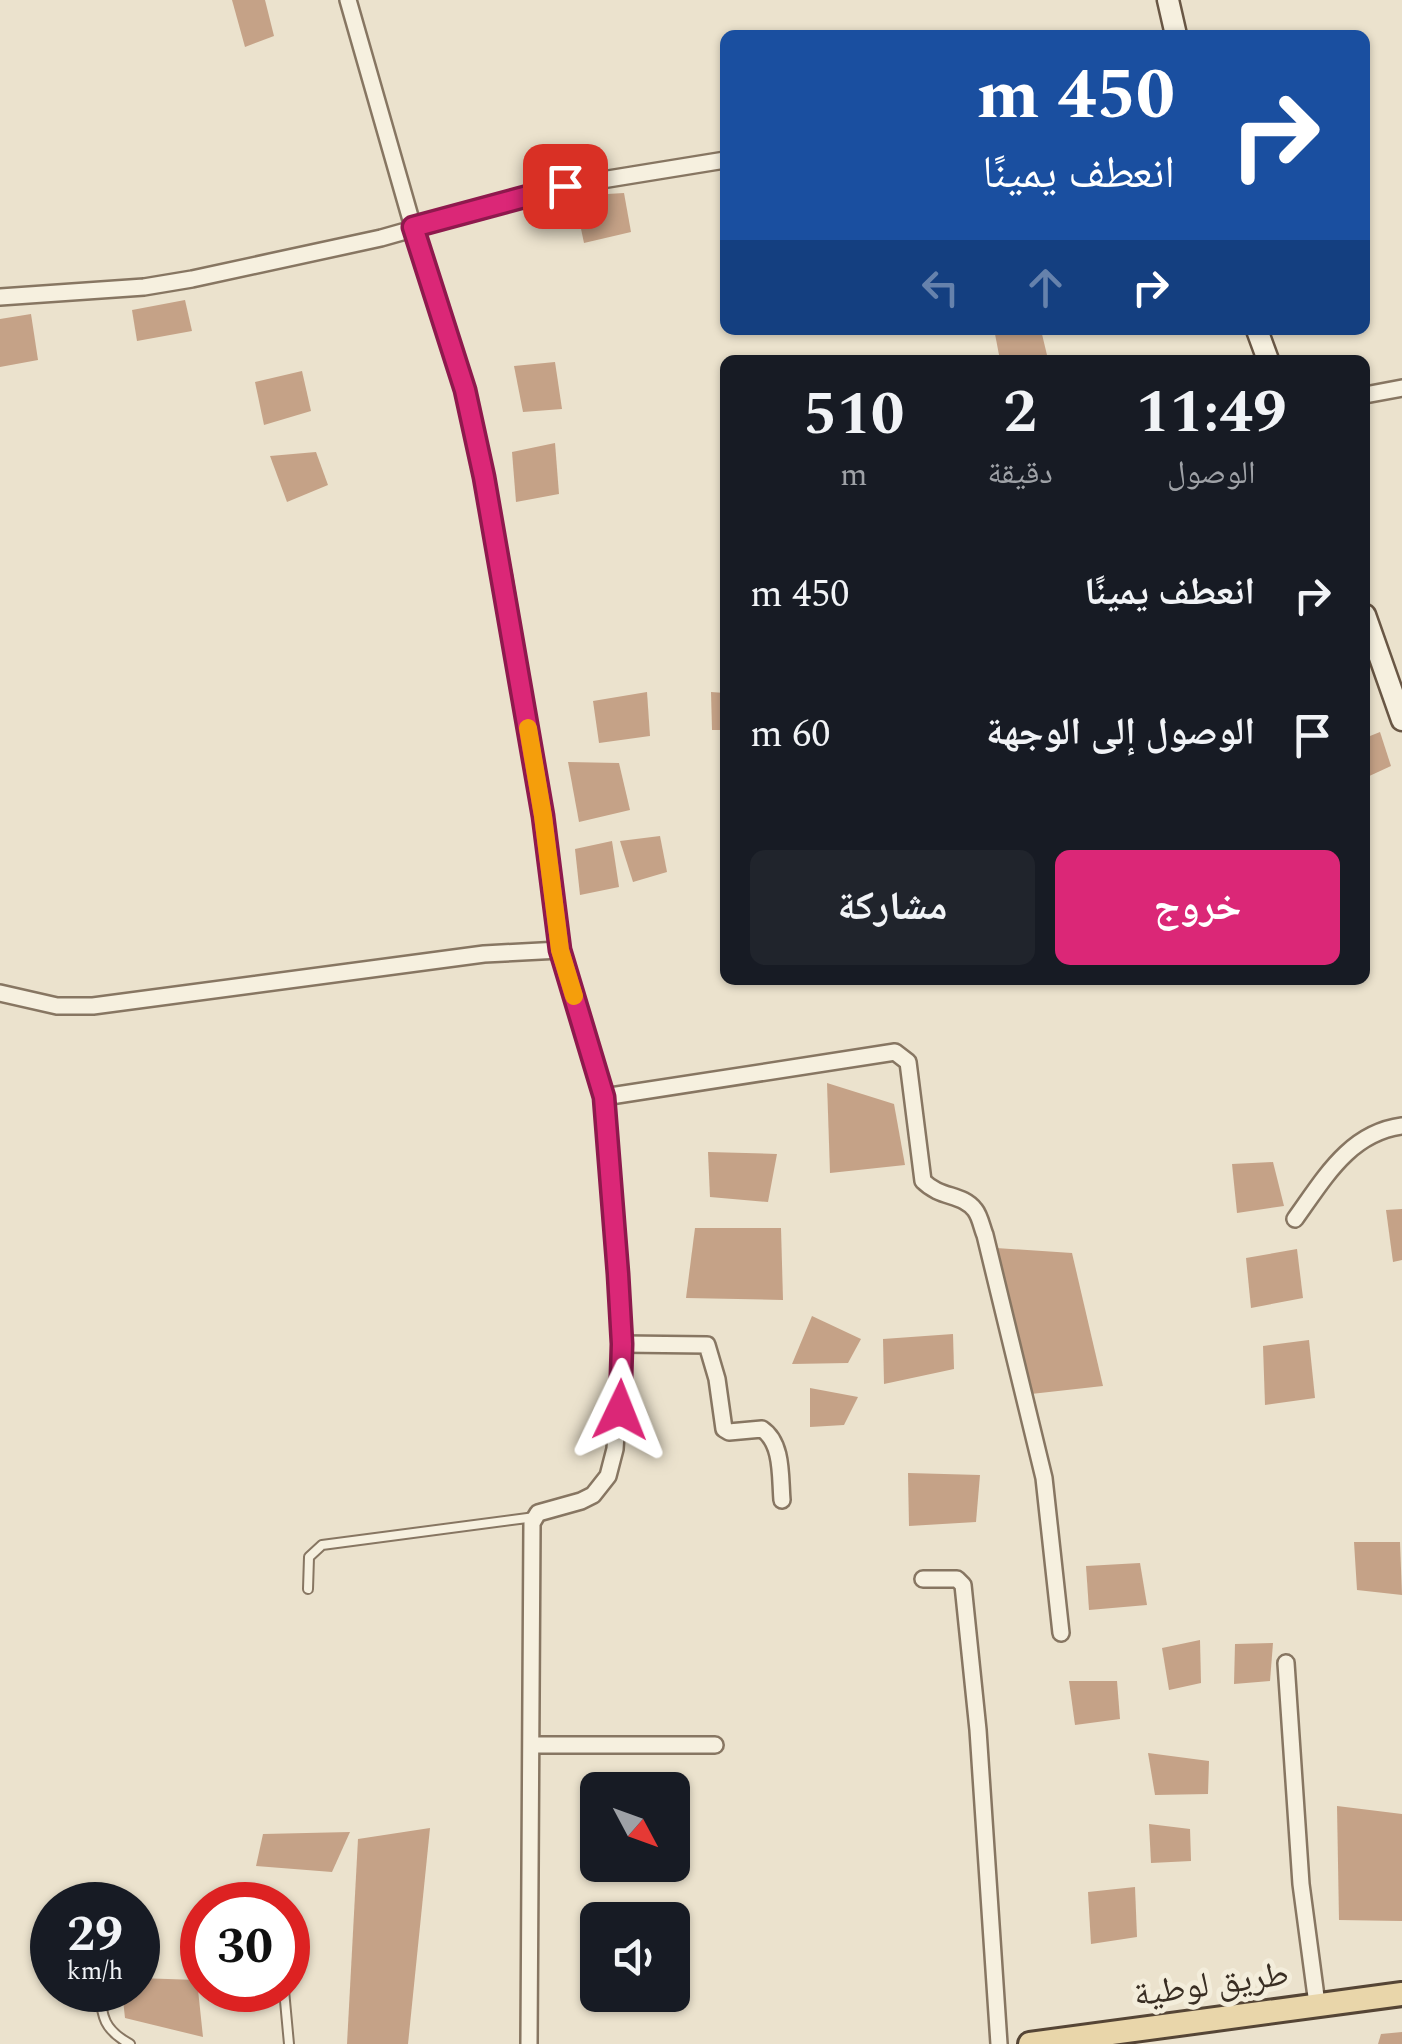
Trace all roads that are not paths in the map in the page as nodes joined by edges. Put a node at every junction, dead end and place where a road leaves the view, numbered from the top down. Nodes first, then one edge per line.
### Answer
1 (348, 0) edge
2 (1168, 0) edge
3 (1171, 30) edge
4 (720, 161) edge
5 (413, 227) junction
6 (0, 297) edge
7 (1402, 388) edge
8 (1370, 394) edge
9 (1370, 630) edge
10 (1402, 720) edge
11 (560, 950) junction
12 (0, 993) edge
13 (604, 1097) junction
14 (1402, 1126) edge
15 (1295, 1219) dead end
16 (622, 1344) junction
17 (782, 1500) dead end
18 (534, 1517) junction
19 (923, 1579) dead end
20 (308, 1589) dead end
21 (1061, 1633) dead end
22 (1286, 1663) dead end
23 (532, 1745) junction
24 (715, 1746) dead end
25 (1402, 1994) edge
26 (1317, 2004) junction
27 (101, 2012) edge
28 (286, 2012) edge
29 (130, 2044) edge
30 (289, 2044) edge
31 (529, 2044) edge
32 (999, 2044) edge
33 (1030, 2044) edge

1 - 5 street
2 - 3 street
4 - 5 street
5 - 6 street
5 - 11 street
7 - 8 street
9 - 10 street
11 - 12 street
11 - 13 street
13 - 16 street
13 - 21 street
14 - 15 street
16 - 17 street
16 - 18 street
18 - 20 lane
18 - 23 street
19 - 32 street
22 - 26 street
23 - 24 street
23 - 31 street
25 - 26 main road, طريق لوطية
26 - 33 main road, طريق لوطية
27 - 29 lane
28 - 30 lane

